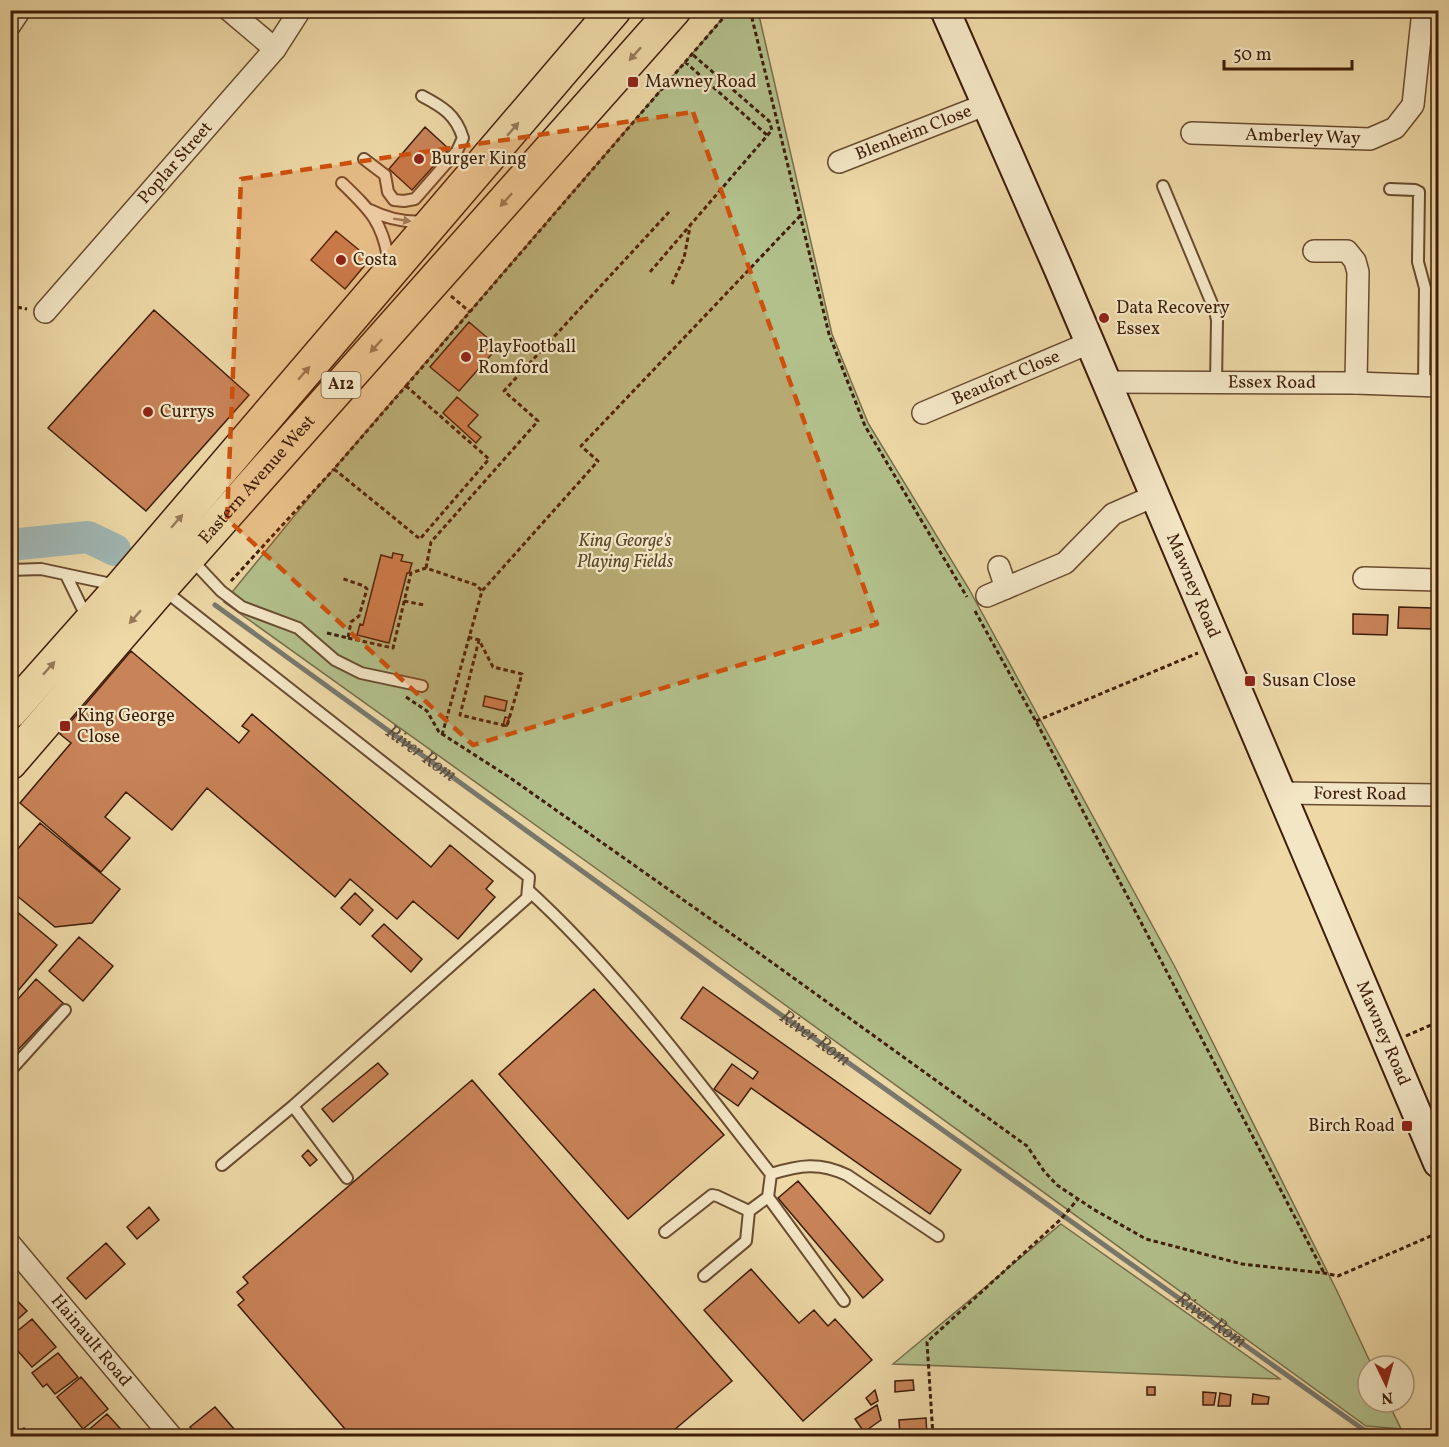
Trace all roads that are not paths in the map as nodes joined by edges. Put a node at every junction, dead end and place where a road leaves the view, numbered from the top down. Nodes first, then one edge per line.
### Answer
1 (20, 10) edge
2 (229, 10) edge
3 (300, 10) edge
4 (614, 10) edge
5 (674, 10) edge
6 (945, 10) edge
7 (1423, 10) edge
8 (10, 25) edge
9 (275, 49) junction
10 (423, 96) dead end
11 (987, 104) junction
12 (1192, 133) dead end
13 (364, 159) dead end
14 (838, 162) dead end
15 (342, 183) dead end
16 (1163, 186) dead end
17 (1390, 189) dead end
18 (370, 210) junction
19 (435, 220) junction
20 (1314, 251) dead end
21 (391, 272) junction
22 (45, 312) dead end
23 (1089, 343) junction
24 (1106, 382) junction
25 (1216, 383) junction
26 (1356, 383) junction
27 (1431, 386) edge
28 (923, 413) dead end
29 (1154, 496) junction
30 (189, 556) junction
31 (999, 567) dead end
32 (10, 570) edge
33 (66, 575) junction
34 (1364, 578) dead end
35 (1438, 580) edge
36 (122, 586) junction
37 (160, 588) junction
38 (89, 623) junction
39 (422, 686) dead end
40 (10, 712) edge
41 (10, 763) edge
42 (1282, 793) junction
43 (1438, 795) edge
44 (528, 890) junction
45 (65, 1010) dead end
46 (10, 1071) edge
47 (293, 1106) junction
48 (222, 1165) dead end
49 (771, 1174) junction
50 (1437, 1176) edge
51 (347, 1178) dead end
52 (768, 1197) junction
53 (749, 1211) junction
54 (665, 1232) dead end
55 (938, 1236) dead end
56 (10, 1245) edge
57 (704, 1276) dead end
58 (844, 1301) dead end
59 (171, 1437) edge

1 - 8 street
2 - 9 street
3 - 9 street, Poplar Street
19 -> 4 highway, Eastern Avenue West / A12
5 -> 30 highway, Eastern Avenue West / A12
6 - 11 street, Mawney Road
7 - 12 street, Amberley Way
9 - 22 street, Poplar Street
10 - 13 lane
11 - 14 street, Blenheim Close
11 - 23 street, Mawney Road
15 - 18 lane
16 - 25 lane
17 - 27 lane
18 -> 19 lane
18 - 21 lane
19 - 21 highway, Eastern Avenue West / A12
20 - 26 street
36 -> 21 highway, Eastern Avenue West / A12
23 - 24 street, Mawney Road
23 - 28 street, Beaufort Close
24 - 25 street, Essex Road
24 - 29 street, Mawney Road
25 - 26 street, Essex Road
26 - 27 street, Essex Road
29 - 31 street
29 - 42 street, Mawney Road
30 - 37 highway, Eastern Avenue West / A12
30 - 39 lane
32 - 33 lane
33 - 36 lane
33 - 38 lane
34 - 35 street
36 - 38 highway, Eastern Avenue West / A12
37 -> 41 highway, Eastern Avenue West / A12
37 - 44 lane
40 -> 38 highway, Eastern Avenue West / A12
42 - 43 street, Forest Road
42 - 50 street, Mawney Road
44 - 47 lane
44 - 49 lane
45 - 46 lane
47 - 48 lane
47 - 51 lane
49 - 52 lane
49 - 55 lane
52 - 53 lane
52 - 58 lane
53 - 54 lane
53 - 57 lane
56 - 59 street, Hainault Road

